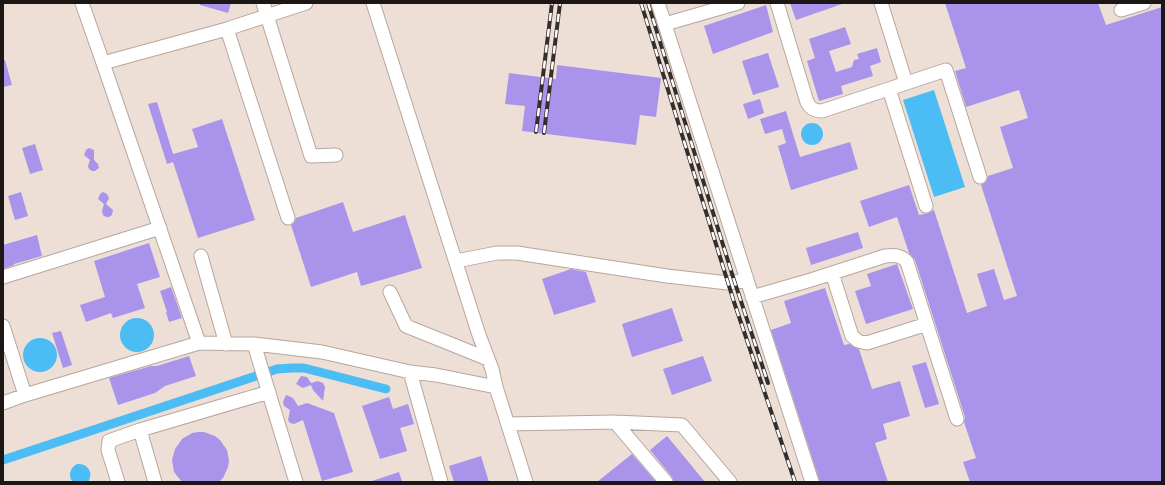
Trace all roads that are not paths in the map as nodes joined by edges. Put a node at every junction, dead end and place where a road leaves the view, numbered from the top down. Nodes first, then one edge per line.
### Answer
1 (82, 3) edge
2 (263, 3) edge
3 (306, 3) edge
4 (373, 3) edge
5 (658, 3) edge
6 (738, 3) edge
7 (777, 3) edge
8 (881, 3) edge
9 (1144, 3) edge
10 (1121, 10) dead end
11 (267, 16) junction
12 (665, 24) junction
13 (227, 29) junction
14 (103, 63) junction
15 (906, 83) junction
16 (889, 89) junction
17 (336, 155) dead end
18 (980, 177) dead end
19 (926, 206) dead end
20 (288, 218) dead end
21 (160, 228) junction
22 (201, 256) dead end
23 (456, 261) junction
24 (832, 273) junction
25 (3, 277) edge
26 (746, 280) junction
27 (390, 292) dead end
28 (752, 297) junction
29 (927, 324) junction
30 (3, 326) edge
31 (199, 343) junction
32 (226, 344) junction
33 (256, 350) junction
34 (488, 359) junction
35 (410, 372) junction
36 (496, 387) junction
37 (268, 392) junction
38 (25, 394) junction
39 (3, 403) edge
40 (957, 419) dead end
41 (615, 422) junction
42 (508, 424) junction
43 (140, 430) junction
44 (118, 482) edge
45 (155, 482) edge
46 (296, 482) edge
47 (441, 482) edge
48 (526, 482) edge
49 (666, 482) edge
50 (730, 482) edge
51 (812, 482) edge

1 - 14 lane
2 - 11 lane
3 - 11 lane
4 - 23 lane
5 - 12 lane
6 - 12 lane
7 - 16 lane
8 - 15 lane
9 - 10 lane
11 - 13 lane
11 - 17 lane
12 - 26 lane
13 - 14 lane
13 - 20 lane
14 - 21 lane
15 - 16 lane
15 - 18 lane
16 - 19 lane
21 - 25 lane
21 - 31 lane
22 - 32 lane
23 - 26 lane
23 - 34 lane
24 - 28 lane
24 - 29 lane
24 - 29 lane
26 - 28 lane
27 - 34 lane
28 - 51 lane
29 - 40 lane
30 - 38 lane
31 - 32 lane
31 - 38 lane
32 - 33 lane
33 - 35 lane
33 - 37 lane
34 - 36 lane
35 - 36 lane
35 - 47 lane
36 - 42 lane
37 - 43 lane
37 - 46 lane
38 - 39 lane
41 - 42 lane
41 - 49 lane
41 - 50 lane
42 - 48 lane
43 - 44 lane
43 - 45 lane

